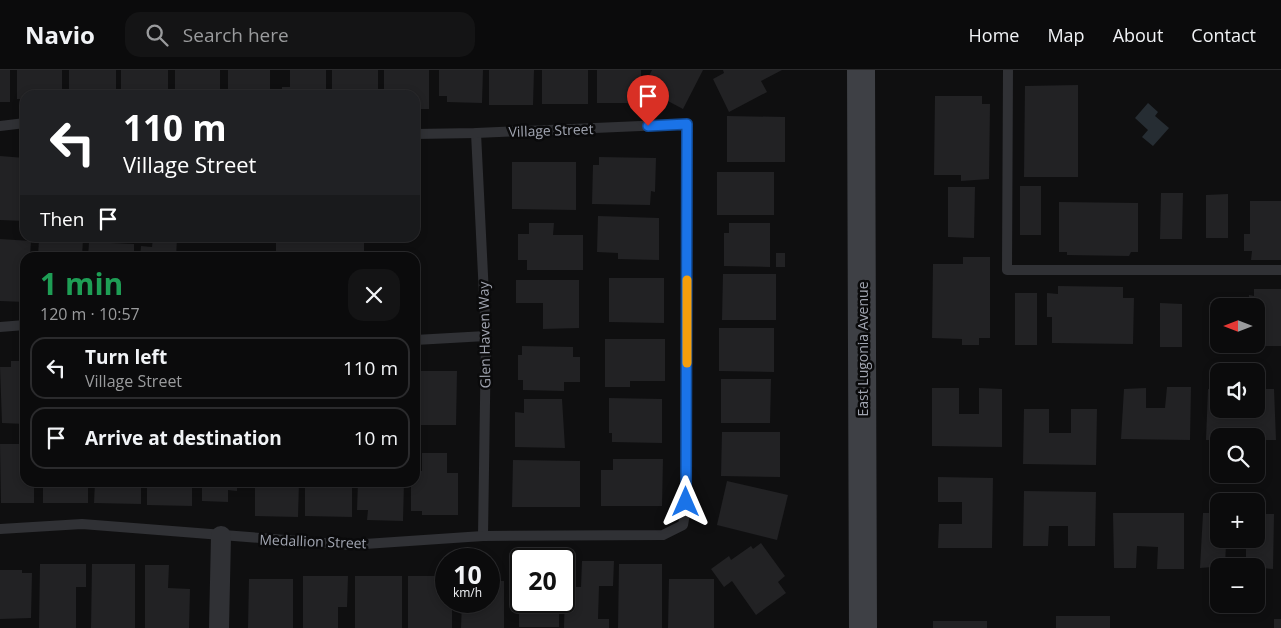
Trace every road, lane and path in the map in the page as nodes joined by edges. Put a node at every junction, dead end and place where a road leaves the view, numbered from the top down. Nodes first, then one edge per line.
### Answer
1 (861, 70) edge
2 (1008, 70) edge
3 (20, 124) edge
4 (0, 126) edge
5 (476, 133) junction
6 (420, 134) edge
7 (1281, 270) edge
8 (20, 325) edge
9 (0, 327) edge
10 (486, 336) junction
11 (420, 340) edge
12 (683, 524) joint
13 (0, 529) edge
14 (222, 536) junction
15 (483, 536) junction
16 (219, 628) edge
17 (863, 628) edge

1 - 17 main road, East Lugonia Avenue
2 - 7 lane
3 - 4 lane
5 - 6 lane, Village Street
5 - 10 lane, Glen Haven Way
5 - 12 lane, Village Street
8 - 9 lane
10 - 11 lane
10 - 15 lane, Glen Haven Way
12 - 15 lane, Medallion Street
13 - 14 lane, Medallion Street
14 - 15 lane, Medallion Street
14 - 16 street

